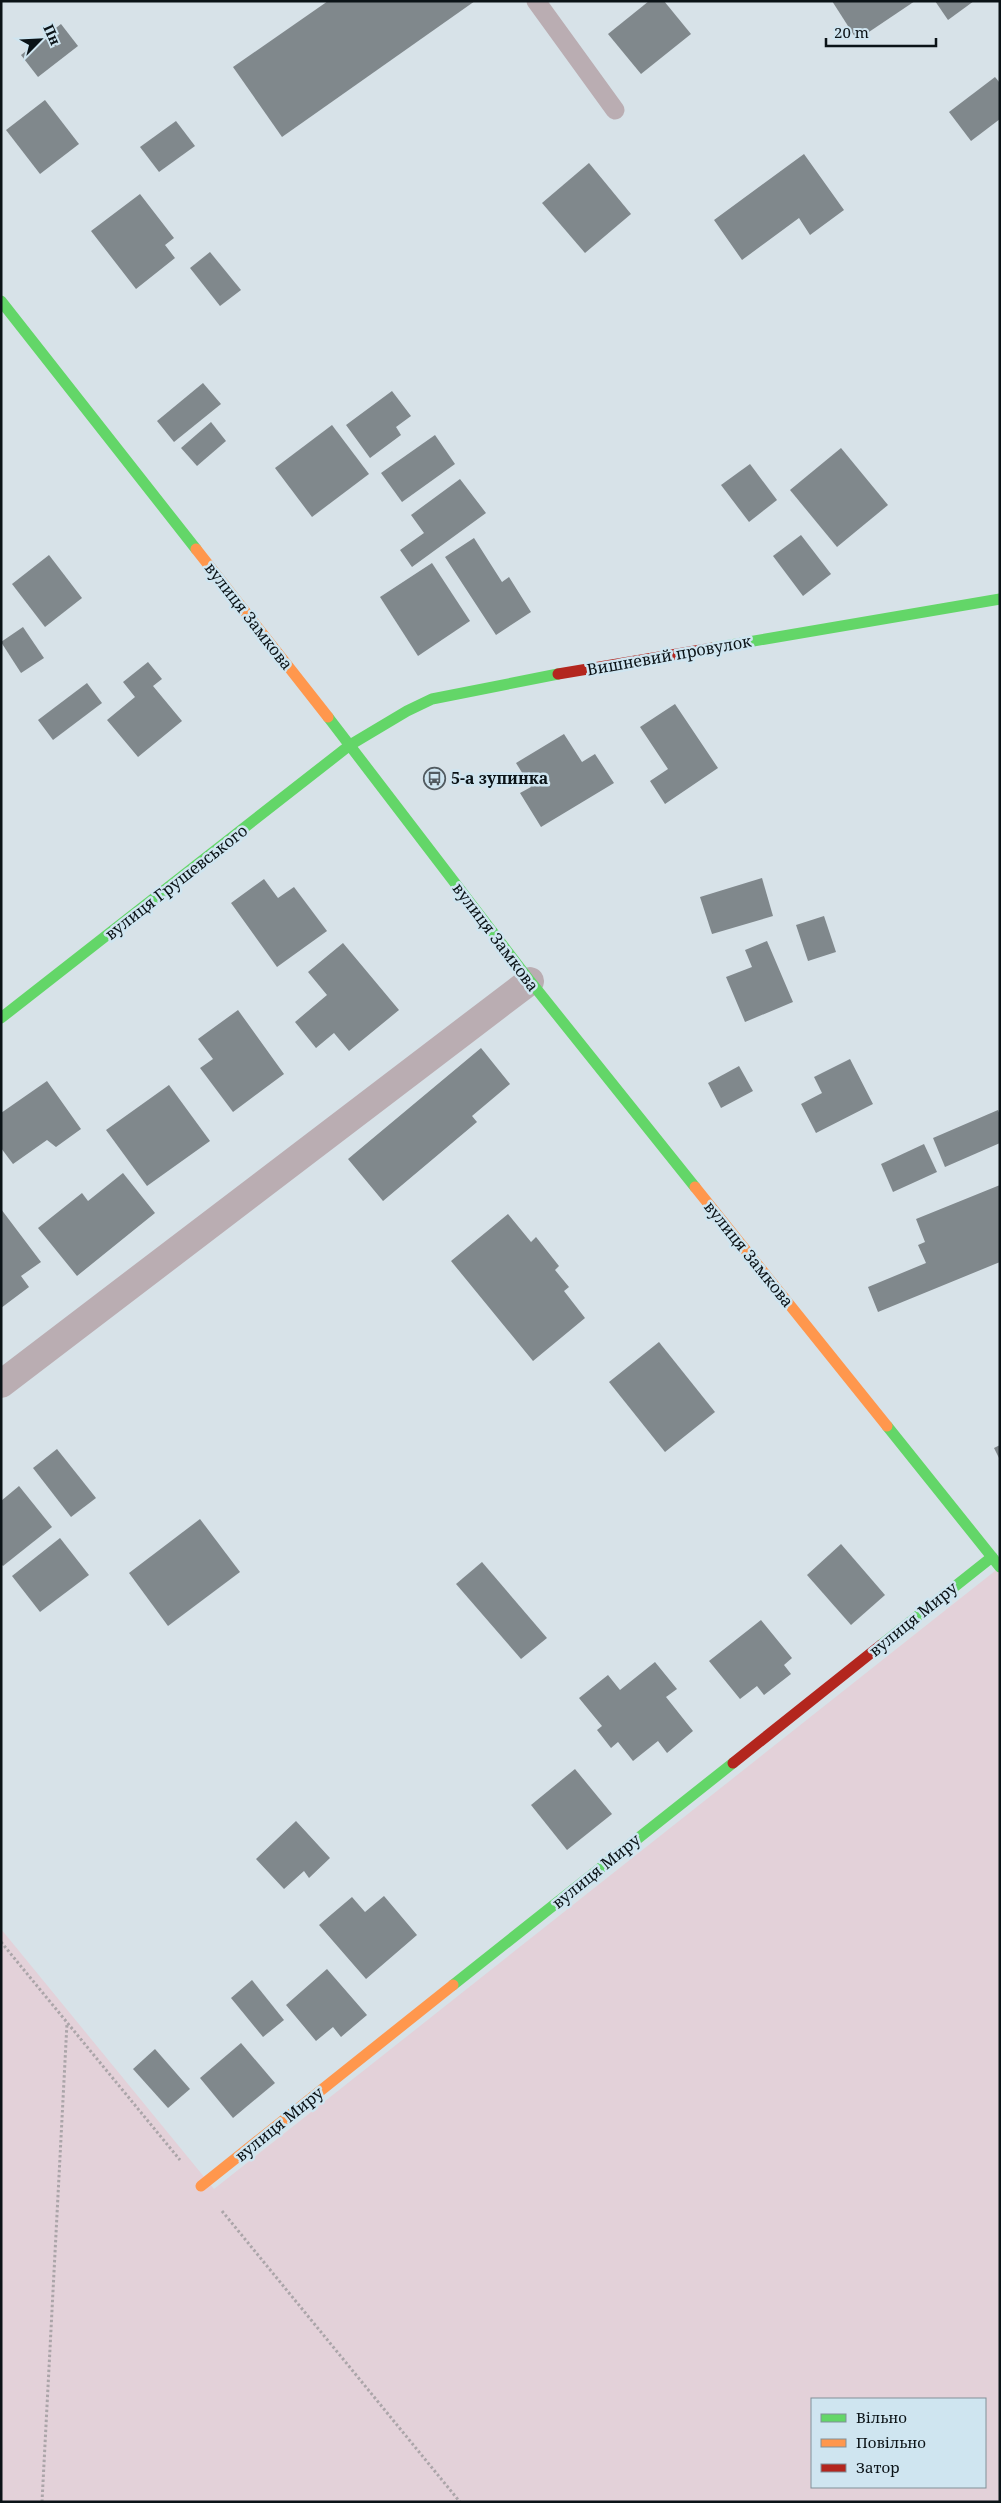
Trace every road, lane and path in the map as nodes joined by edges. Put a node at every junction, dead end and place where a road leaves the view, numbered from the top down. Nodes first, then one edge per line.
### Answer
1 (536, 1) edge
2 (615, 110) dead end
3 (1, 301) edge
4 (1000, 599) edge
5 (350, 745) junction
6 (530, 981) junction
7 (1, 1018) edge
8 (1, 1384) edge
9 (992, 1557) junction
10 (1000, 1567) edge
11 (1, 1942) edge
12 (67, 2022) junction
13 (201, 2186) junction
14 (42, 2502) edge
15 (460, 2502) edge

1 - 2 lane
3 - 5 street, вулиця Замкова
4 - 5 street, Вишневий провулок
5 - 6 street, вулиця Замкова
5 - 7 street, вулиця Грушевського
6 - 8 street
6 - 9 street, вулиця Замкова
9 - 10 street, вулиця Замкова
9 - 13 street, вулиця Миру
11 - 12 path
12 - 13 path
12 - 14 path
13 - 15 path

